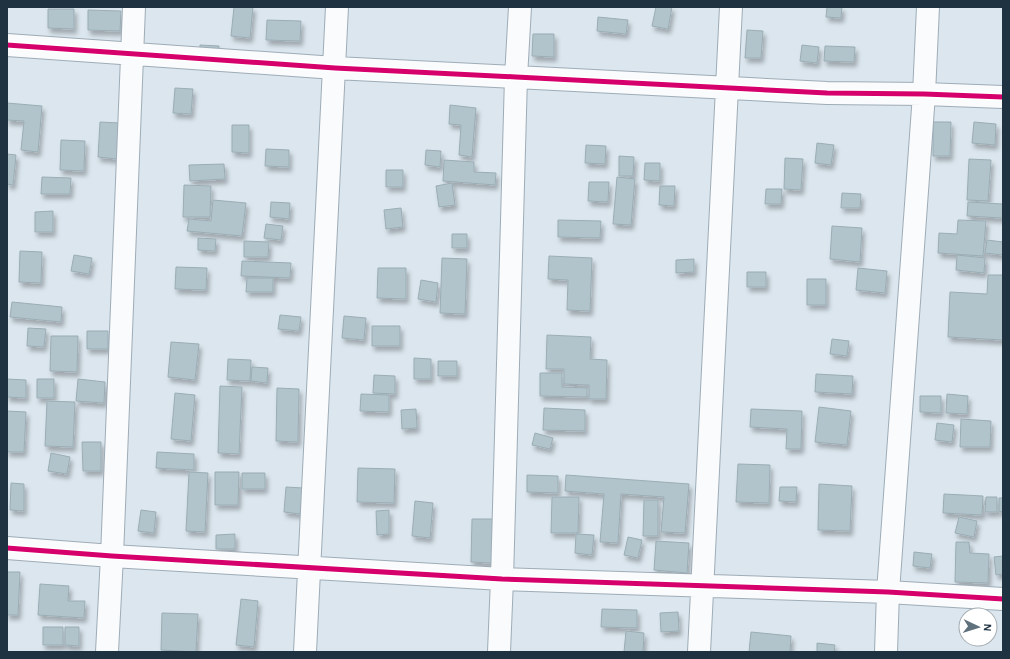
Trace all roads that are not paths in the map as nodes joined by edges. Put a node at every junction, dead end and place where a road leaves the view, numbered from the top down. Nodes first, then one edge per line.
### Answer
1 (134, 7) edge
2 (337, 7) edge
3 (520, 7) edge
4 (731, 7) edge
5 (928, 7) edge
6 (7, 45) edge
7 (132, 55) junction
8 (335, 68) junction
9 (516, 77) junction
10 (727, 87) junction
11 (924, 94) junction
12 (1003, 97) edge
13 (7, 548) edge
14 (112, 556) junction
15 (309, 567) junction
16 (502, 579) junction
17 (702, 585) junction
18 (888, 592) junction
19 (1003, 599) edge
20 (107, 652) edge
21 (305, 652) edge
22 (499, 652) edge
23 (698, 652) edge
24 (886, 652) edge

1 - 7 street
2 - 8 street
3 - 9 street
4 - 10 street
5 - 11 street
6 - 7 street
7 - 8 street
7 - 14 street
8 - 9 street
8 - 15 street
9 - 10 street
9 - 16 street
10 - 11 street
10 - 17 street
11 - 12 street
11 - 18 street
13 - 14 street
14 - 15 street
14 - 20 street
15 - 16 street
15 - 21 street
16 - 17 street
16 - 22 street
17 - 18 street
17 - 23 street
18 - 19 street
18 - 24 street

